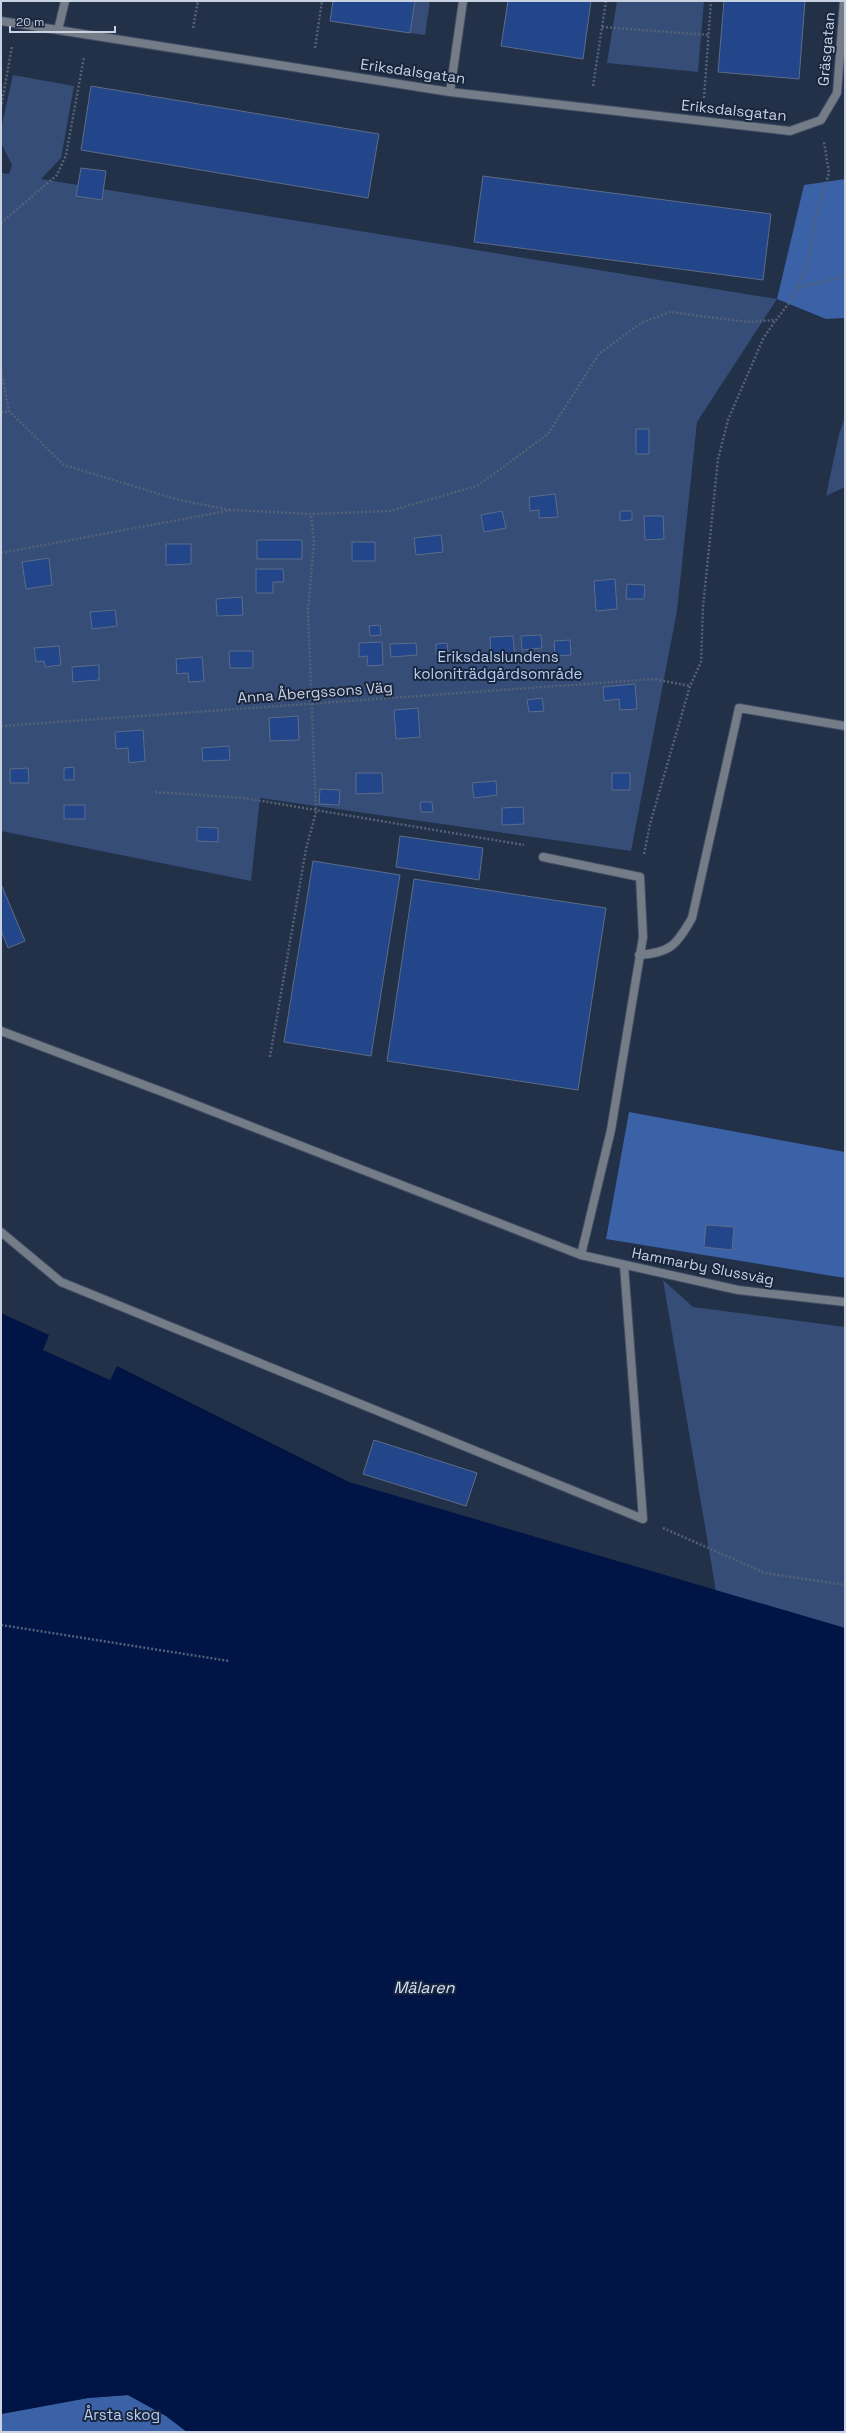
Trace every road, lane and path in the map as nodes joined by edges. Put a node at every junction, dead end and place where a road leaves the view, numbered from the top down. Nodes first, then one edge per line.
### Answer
1 (65, 1) edge
2 (198, 1) edge
3 (322, 1) edge
4 (463, 1) edge
5 (606, 1) edge
6 (712, 1) edge
7 (844, 1) edge
8 (1, 21) edge
9 (318, 22) dead end
10 (16, 24) junction
11 (602, 26) junction
12 (58, 30) junction
13 (88, 35) junction
14 (709, 35) junction
15 (189, 51) junction
16 (450, 92) junction
17 (1, 108) edge
18 (589, 108) junction
19 (821, 120) junction
20 (702, 121) junction
21 (1, 223) edge
22 (845, 276) edge
23 (798, 288) junction
24 (776, 320) junction
25 (1, 371) edge
26 (9, 411) junction
27 (1, 413) edge
28 (232, 510) junction
29 (311, 514) junction
30 (1, 553) edge
31 (690, 686) junction
32 (311, 704) junction
33 (1, 726) edge
34 (845, 726) edge
35 (155, 792) dead end
36 (316, 812) junction
37 (543, 857) joint
38 (640, 877) junction
39 (639, 955) junction
40 (1, 1031) edge
41 (270, 1057) dead end
42 (1, 1232) edge
43 (581, 1255) junction
44 (624, 1264) junction
45 (845, 1302) edge
46 (643, 1519) junction
47 (845, 1585) edge
48 (1, 1625) edge
49 (229, 1661) dead end

1 - 12 street
2 - 15 path
3 - 9 path
4 - 16 street
5 - 11 path
6 - 14 path
7 - 19 street, Gräsgatan
8 - 10 street, Eriksdalsgatan
10 - 12 street, Eriksdalsgatan
10 - 17 path
11 - 14 path
11 - 18 path
12 - 13 street, Eriksdalsgatan
13 - 15 street, Eriksdalsgatan
13 - 21 path
14 - 20 path
15 - 16 street, Eriksdalsgatan
16 - 18 street, Eriksdalsgatan
18 - 20 street, Eriksdalsgatan
19 - 20 street, Eriksdalsgatan
19 - 23 path
22 - 23 path
23 - 24 path
24 - 29 path
24 - 31 path
25 - 26 path
26 - 27 path
26 - 28 path
28 - 29 path
28 - 30 path
29 - 32 path
31 - 32 path, Anna Åbergssons Väg
31 - 38 path
32 - 33 path, Anna Åbergssons Väg
32 - 36 path
34 - 39 street
35 - 36 path
36 - 37 path
36 - 41 path
37 - 38 street
38 - 39 street
39 - 43 street
40 - 43 street, Hammarby Slussväg
42 - 46 street
43 - 44 street, Hammarby Slussväg
44 - 45 street, Hammarby Slussväg
44 - 46 street
46 - 47 path
48 - 49 path

